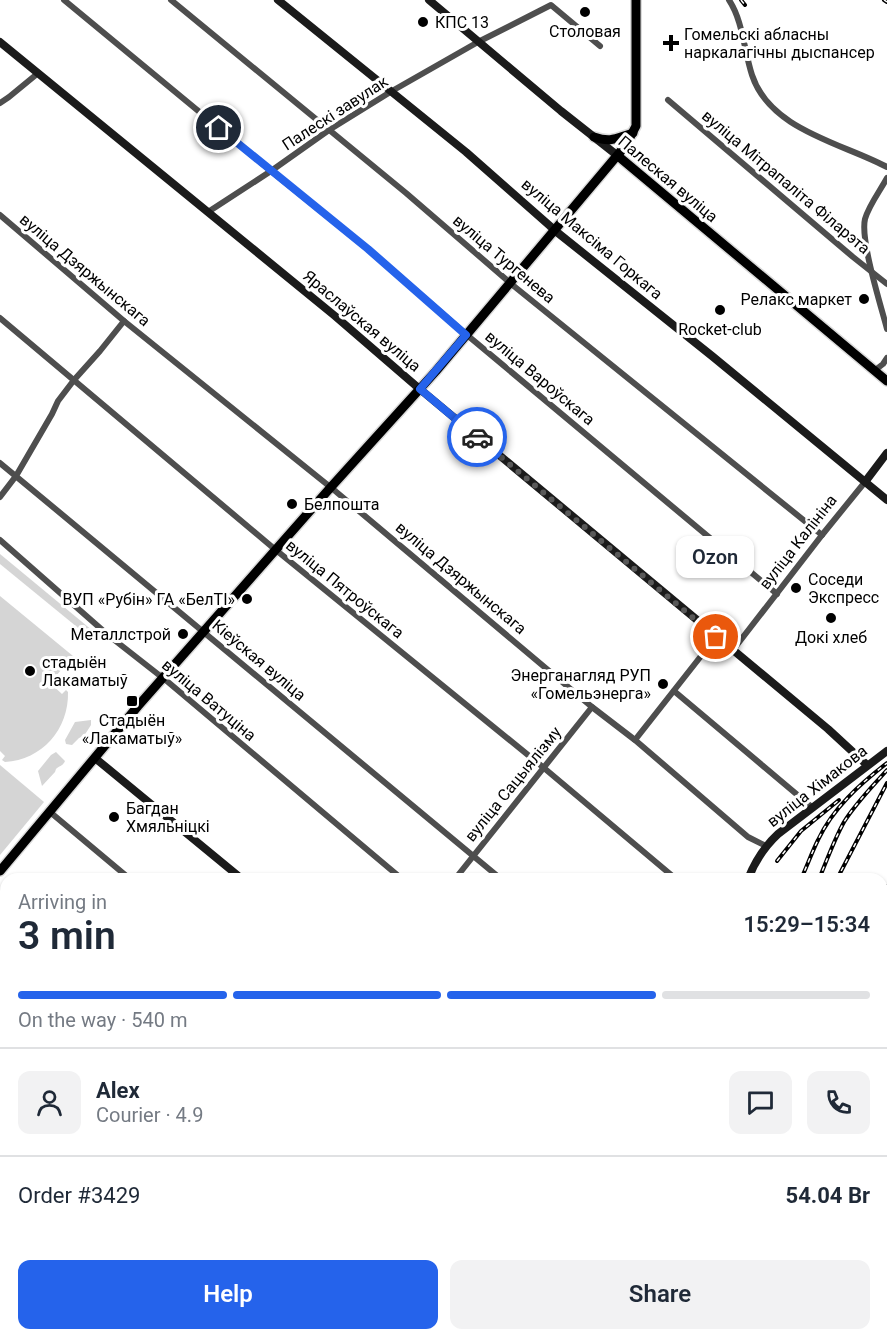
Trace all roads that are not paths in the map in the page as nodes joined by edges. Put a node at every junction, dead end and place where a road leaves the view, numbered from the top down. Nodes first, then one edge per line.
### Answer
1 (64, 0) edge
2 (171, 0) edge
3 (278, 0) edge
4 (429, 0) edge
5 (636, 0) edge
6 (729, 0) edge
7 (0, 42) edge
8 (478, 42) junction
9 (600, 46) dead end
10 (37, 74) junction
11 (392, 91) junction
12 (668, 100) dead end
13 (0, 103) edge
14 (329, 130) junction
15 (633, 133) junction
16 (594, 137) junction
17 (618, 156) junction
18 (887, 167) edge
19 (271, 171) junction
20 (887, 178) edge
21 (208, 212) junction
22 (0, 215) edge
23 (555, 229) junction
24 (872, 271) junction
25 (510, 283) junction
26 (887, 284) edge
27 (0, 318) edge
28 (124, 321) junction
29 (887, 329) edge
30 (466, 335) junction
31 (886, 362) edge
32 (874, 371) junction
33 (74, 380) junction
34 (887, 381) edge
35 (420, 389) junction
36 (887, 453) edge
37 (0, 463) edge
38 (16, 476) junction
39 (865, 482) junction
40 (331, 487) junction
41 (0, 497) edge
42 (887, 500) edge
43 (822, 535) junction
44 (0, 540) edge
45 (275, 550) junction
46 (777, 594) junction
47 (203, 631) junction
48 (716, 637) junction
49 (733, 650) junction
50 (162, 678) junction
51 (674, 691) junction
52 (592, 707) junction
53 (635, 740) junction
54 (887, 751) edge
55 (95, 758) junction
56 (867, 765) junction
57 (544, 768) junction
58 (813, 808) junction
59 (50, 812) junction
60 (766, 846) junction
61 (473, 856) junction
62 (0, 871) edge
63 (123, 873) edge
64 (235, 873) edge
65 (395, 873) edge
66 (460, 873) edge
67 (494, 873) edge
68 (669, 873) edge
69 (751, 873) edge

1 - 19 street, вуліца Вароўскага
2 - 14 street, вуліца Тургенева
3 - 11 street, вуліца Максіма Горкага
4 - 8 street, Палеская вуліца
5 - 15 main road
6 - 18 street
7 - 10 street, Яраслаўская вуліца
8 - 9 street
8 - 11 street, Палескі завулак
8 - 16 street, Палеская вуліца
10 - 13 street
10 - 21 street, Яраслаўская вуліца
11 - 14 street, Палескі завулак
11 - 23 street, вуліца Максіма Горкага
12 - 24 street, вуліца Мітрапаліта Філарэта
14 - 19 street, Палескі завулак
14 - 25 street, вуліца Тургенева
15 - 16 main road
15 - 17 main road
16 - 17 street, Палеская вуліца
17 - 23 main road
17 - 32 main road, Палеская вуліца
19 - 21 street, Палескі завулак
19 - 30 street, вуліца Вароўскага
20 - 24 street
21 - 35 street, Яраслаўская вуліца
22 - 28 street, вуліца Дзяржынскага
23 - 25 main road
23 - 39 street, вуліца Максіма Горкага
24 - 26 street, вуліца Мітрапаліта Філарэта
24 - 29 street
25 - 30 main road
25 - 43 street, вуліца Тургенева
27 - 33 street, вуліца Пятроўскага
28 - 33 street
28 - 40 street, вуліца Дзяржынскага
30 - 35 main road
30 - 46 street, вуліца Вароўскага
31 - 32 street
32 - 34 main road, Палеская вуліца
33 - 38 street
33 - 45 street, вуліца Пятроўскага
35 - 40 main road
35 - 48 street, Яраслаўская вуліца
36 - 39 street, вуліца Калініна
37 - 38 street, Кіеўская вуліца
38 - 41 street
38 - 47 street, Кіеўская вуліца
39 - 42 street, вуліца Максіма Горкага
39 - 43 street, вуліца Калініна
40 - 45 main road
40 - 52 street, вуліца Дзяржынскага
43 - 46 street, вуліца Калініна
44 - 50 street, вуліца Ватуціна
45 - 47 main road
45 - 57 street, вуліца Пятроўскага
46 - 49 street, вуліца Калініна
47 - 50 main road
47 - 61 street, Кіеўская вуліца
48 - 49 street, Яраслаўская вуліца
48 - 51 street
49 - 56 street, Яраслаўская вуліца
50 - 55 main road
50 - 65 street, вуліца Ватуціна
51 - 53 street
51 - 58 street
52 - 53 street, вуліца Дзяржынскага
52 - 57 street, вуліца Сацыялізму
53 - 60 street, вуліца Дзяржынскага
54 - 56 street, вуліца Хімакова
55 - 59 main road
55 - 64 street
56 - 58 street, вуліца Хімакова
57 - 61 street, вуліца Сацыялізму
57 - 68 street, вуліца Пятроўскага
58 - 60 street, вуліца Хімакова
59 - 62 main road
59 - 63 street
60 - 69 street, вуліца Хімакова
61 - 66 street, вуліца Сацыялізму
61 - 67 street, Кіеўская вуліца

